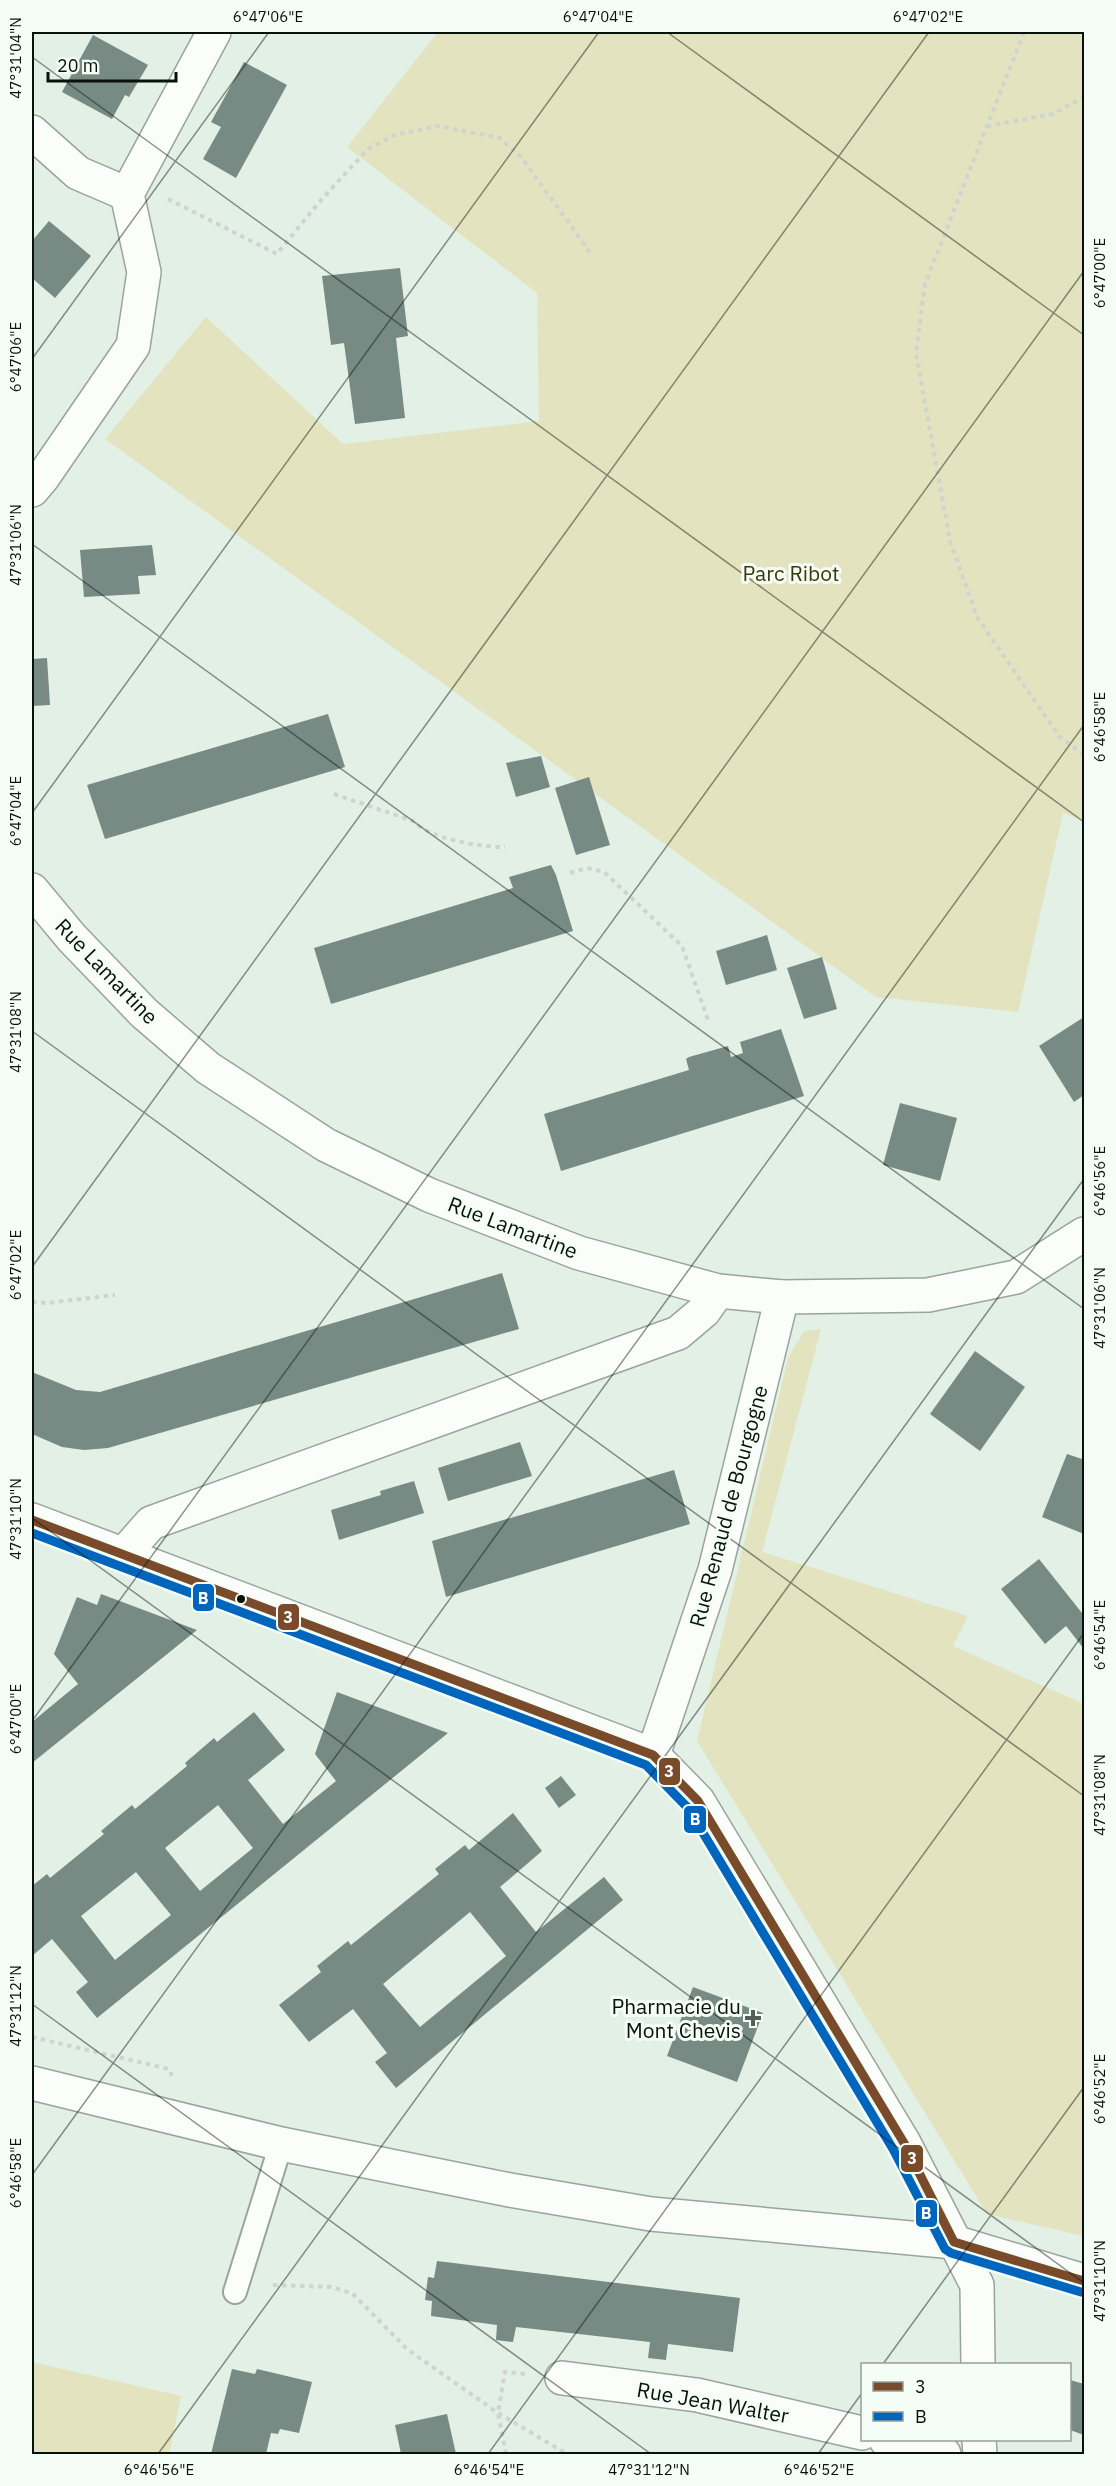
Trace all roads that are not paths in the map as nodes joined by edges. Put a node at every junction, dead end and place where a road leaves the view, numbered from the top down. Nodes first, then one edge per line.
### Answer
1 (214, 32) edge
2 (32, 132) edge
3 (127, 194) junction
4 (32, 490) edge
5 (32, 890) edge
6 (1084, 1234) edge
7 (718, 1291) junction
8 (782, 1297) junction
9 (32, 1520) edge
10 (123, 1554) junction
11 (652, 1755) junction
12 (32, 2083) edge
13 (281, 2144) junction
14 (954, 2242) junction
15 (1084, 2281) edge
16 (237, 2285) road end
17 (978, 2363) edge
18 (562, 2378) road end
19 (861, 2433) edge
20 (894, 2441) edge
21 (944, 2454) edge

1 - 3 street
2 - 3 street
3 - 4 street
5 - 7 street, Rue Lamartine
6 - 8 street, Rue Lamartine
7 - 8 street, Rue Lamartine
7 - 10 street
8 - 11 street, Rue Renaud de Bourgogne
9 - 10 street
10 - 11 street
11 - 14 street
12 - 13 street
13 - 14 street
13 - 16 lane
14 - 15 street
14 - 17 street
18 - 19 street, Rue Jean Walter
20 - 21 street

